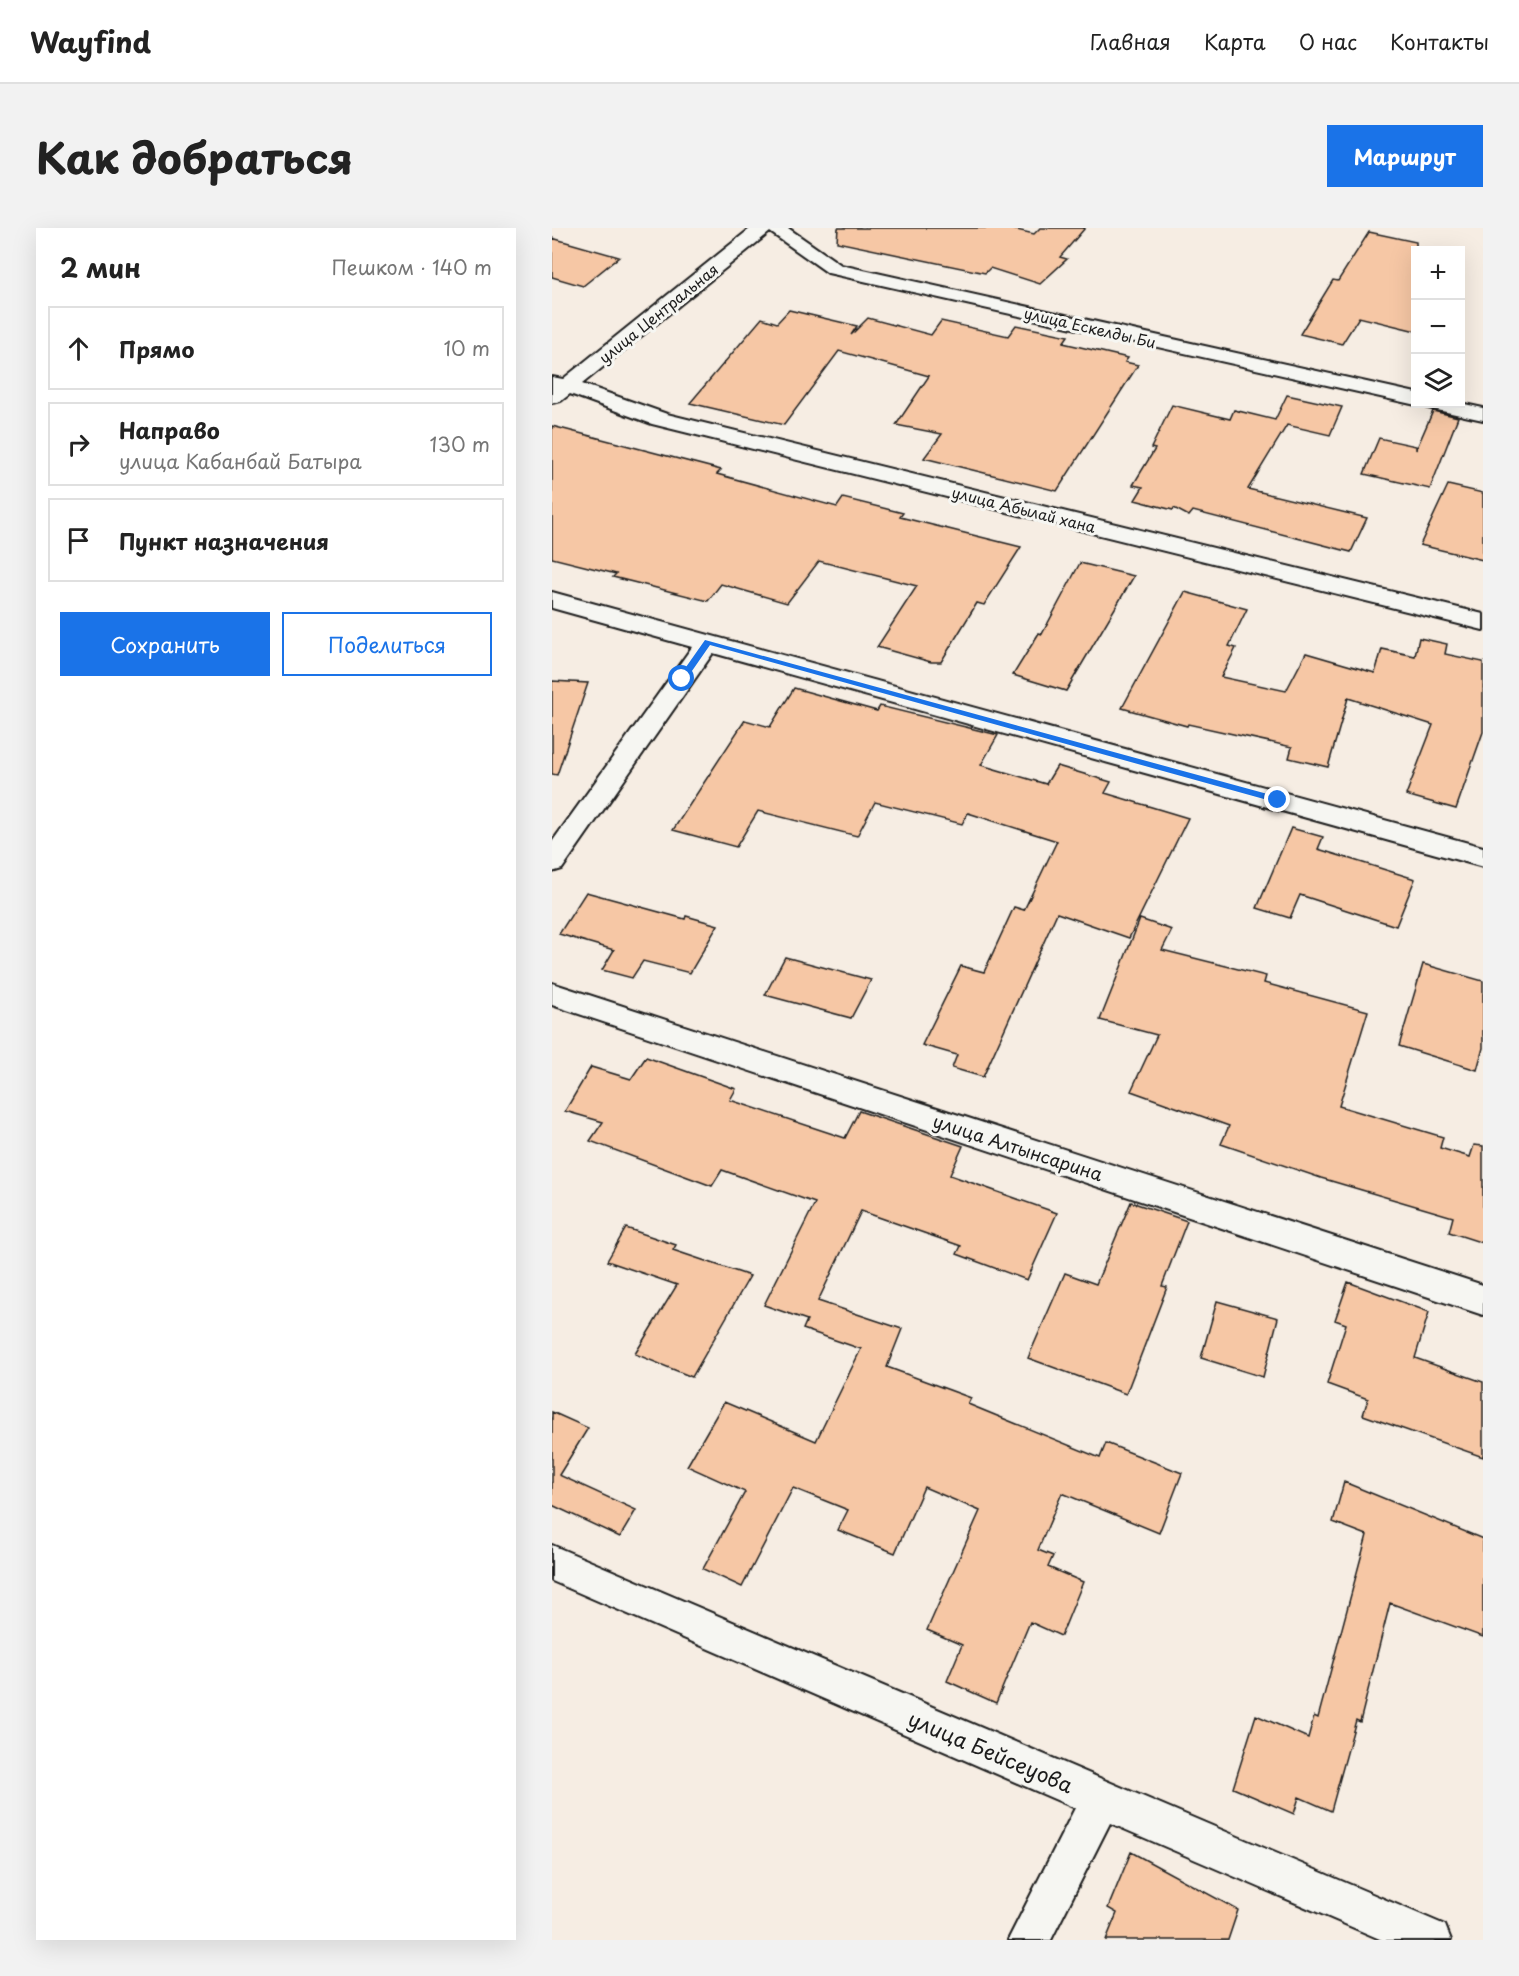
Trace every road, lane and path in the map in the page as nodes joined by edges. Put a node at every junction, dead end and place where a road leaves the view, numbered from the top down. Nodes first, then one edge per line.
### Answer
1 (763, 228) edge
2 (776, 228) edge
3 (557, 389) edge
4 (1411, 398) edge
5 (1454, 408) edge
6 (1483, 414) edge
7 (552, 600) edge
8 (1483, 622) edge
9 (708, 642) junction
10 (1483, 857) edge
11 (552, 862) edge
12 (552, 993) edge
13 (1483, 1300) edge
14 (552, 1563) edge
15 (1101, 1799) junction
16 (1029, 1940) edge
17 (1430, 1940) edge

1 - 3 street, улица Центральная
2 - 4 street, улица Ескелды Би
3 - 8 street, улица Абылай хана
5 - 6 street
7 - 9 street
9 - 10 street
9 - 11 street
12 - 13 street, улица Алтынсарина
14 - 15 street, улица Бейсеуова
15 - 16 street
15 - 17 street, улица Бейсеуова

